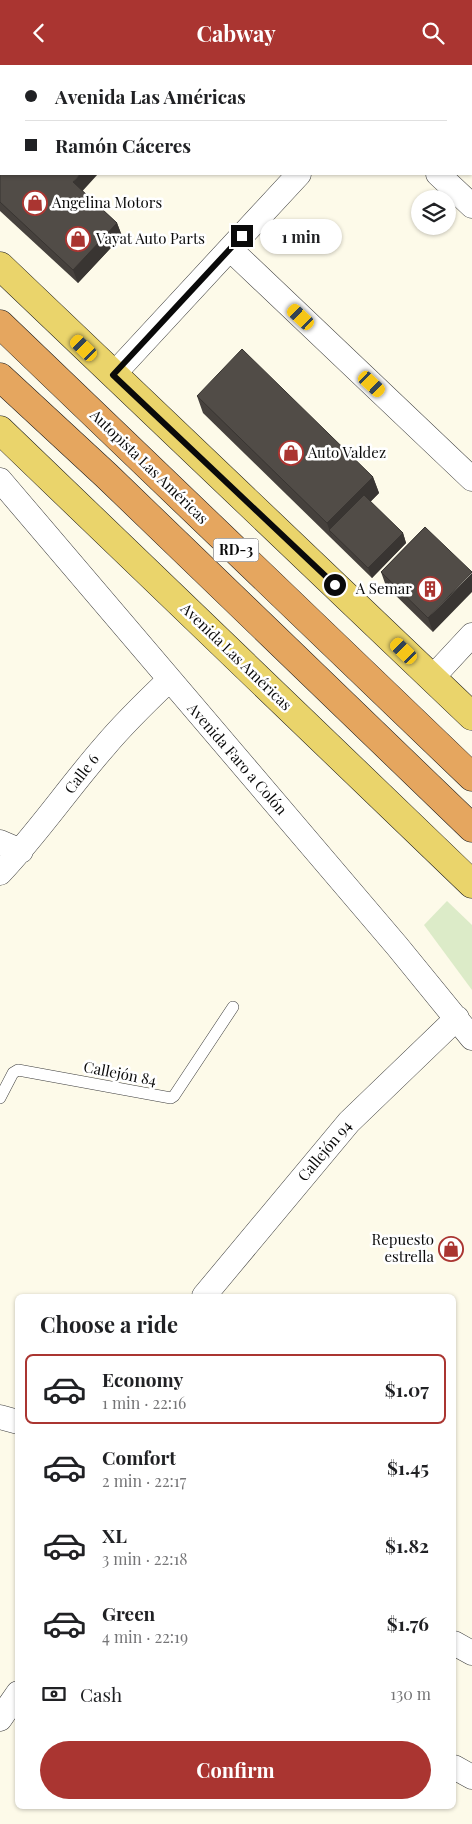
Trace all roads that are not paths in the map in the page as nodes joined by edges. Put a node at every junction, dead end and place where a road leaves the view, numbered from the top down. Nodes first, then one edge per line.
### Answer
1 (298, 175) edge
2 (439, 175) edge
3 (472, 206) edge
4 (230, 249) junction
5 (0, 267) edge
6 (0, 324) edge
7 (0, 367) edge
8 (113, 375) junction
9 (0, 377) edge
10 (0, 430) edge
11 (107, 476) junction
12 (472, 479) edge
13 (0, 480) edge
14 (472, 635) edge
15 (432, 678) junction
16 (169, 680) junction
17 (472, 716) edge
18 (472, 777) edge
19 (472, 828) edge
20 (10, 846) edge
21 (0, 873) edge
22 (472, 884) edge
23 (232, 1007) dead end
24 (457, 1018) junction
25 (472, 1038) edge
26 (0, 1098) edge
27 (206, 1294) edge
28 (0, 1417) edge
29 (15, 1421) edge
30 (456, 1644) edge
31 (472, 1653) edge
32 (15, 1697) edge
33 (0, 1719) edge
34 (456, 1768) edge
35 (472, 1777) edge

1 - 4 street
2 - 3 street
4 - 8 street
4 - 12 street
5 - 8 main road
6 - 18 highway, Autopista Las Américas / RD-3
7 - 11 highway, RD-3
8 - 15 main road
9 - 11 highway, RD-3
10 - 22 main road, Avenida Las Américas
11 - 19 highway, RD-3
13 - 16 street, Avenida Faro a Colón
14 - 15 street
15 - 17 main road
16 - 20 street, Calle 6
16 - 24 street, Avenida Faro a Colón
20 - 21 street, Calle 6
23 - 26 lane, Callejón 84
24 - 25 street, Avenida Faro a Colón
24 - 27 street, Callejón 94
28 - 29 street
30 - 31 street
32 - 33 street
34 - 35 street

